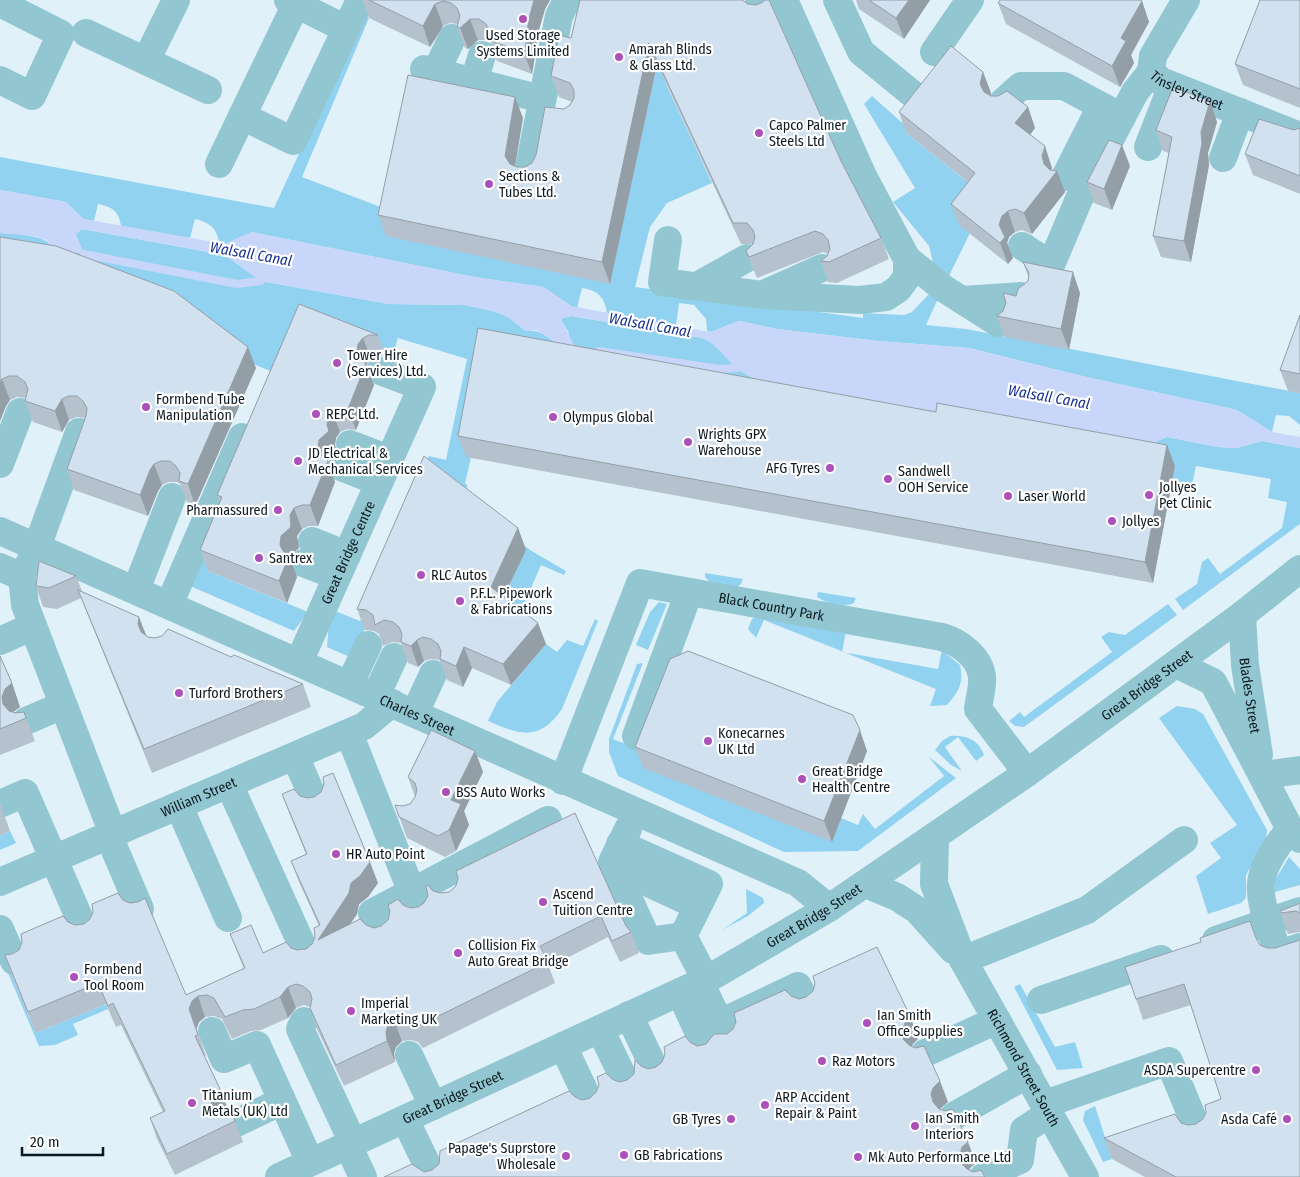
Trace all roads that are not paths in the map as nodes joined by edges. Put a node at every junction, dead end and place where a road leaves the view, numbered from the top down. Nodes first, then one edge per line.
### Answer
1 (176, 0) edge
2 (360, 0) edge
3 (567, 0) edge
4 (837, 0) edge
5 (970, 0) edge
6 (1186, 0) edge
7 (292, 2) edge
8 (0, 3) edge
9 (768, 4) edge
10 (346, 29) junction
11 (86, 33) dead end
12 (452, 38) dead end
13 (934, 52) dead end
14 (482, 55) dead end
15 (146, 61) junction
16 (1162, 79) junction
17 (0, 80) edge
18 (474, 82) junction
19 (208, 90) dead end
20 (915, 96) edge
21 (1003, 102) edge
22 (531, 105) junction
23 (1111, 112) junction
24 (1240, 112) junction
25 (567, 115) edge
26 (242, 116) junction
27 (1300, 136) edge
28 (1148, 147) dead end
29 (1223, 158) dead end
30 (219, 164) dead end
31 (1059, 172) edge
32 (528, 173) edge
33 (668, 240) dead end
34 (1022, 246) dead end
35 (747, 258) edge
36 (907, 259) junction
37 (822, 268) edge
38 (697, 286) junction
39 (953, 294) junction
40 (763, 295) junction
41 (1021, 296) edge
42 (998, 323) edge
43 (380, 371) dead end
44 (20, 412) dead end
45 (250, 419) edge
46 (79, 432) edge
47 (346, 456) dead end
48 (0, 464) edge
49 (384, 471) junction
50 (172, 497) dead end
51 (0, 531) edge
52 (37, 547) junction
53 (307, 552) dead end
54 (342, 566) junction
55 (1300, 569) edge
56 (11, 572) edge
57 (136, 590) junction
58 (689, 592) junction
59 (172, 615) junction
60 (1242, 615) junction
61 (33, 626) junction
62 (0, 640) edge
63 (368, 645) dead end
64 (394, 657) dead end
65 (298, 662) junction
66 (1176, 664) junction
67 (433, 674) dead end
68 (350, 684) junction
69 (395, 704) junction
70 (63, 705) junction
71 (26, 721) edge
72 (645, 729) edge
73 (349, 733) junction
74 (295, 756) junction
75 (1300, 770) edge
76 (1027, 773) junction
77 (1262, 775) junction
78 (563, 781) junction
79 (229, 784) junction
80 (373, 794) junction
81 (0, 804) edge
82 (316, 804) edge
83 (179, 806) junction
84 (409, 812) edge
85 (636, 812) junction
86 (548, 820) dead end
87 (1295, 834) edge
88 (111, 835) junction
89 (935, 837) junction
90 (1184, 840) dead end
91 (617, 856) junction
92 (45, 862) junction
93 (0, 882) edge
94 (866, 884) junction
95 (140, 908) edge
96 (829, 908) junction
97 (1300, 911) edge
98 (228, 918) dead end
99 (0, 929) edge
100 (1300, 929) edge
101 (77, 935) edge
102 (683, 936) junction
103 (1280, 940) edge
104 (307, 956) edge
105 (962, 960) junction
106 (14, 961) edge
107 (695, 985) junction
108 (1041, 1000) dead end
109 (807, 1004) edge
110 (628, 1015) junction
111 (997, 1020) junction
112 (304, 1021) dead end
113 (600, 1029) junction
114 (211, 1032) dead end
115 (563, 1046) junction
116 (925, 1054) edge
117 (409, 1056) dead end
118 (657, 1074) edge
119 (1028, 1074) junction
120 (628, 1088) edge
121 (282, 1101) junction
122 (591, 1105) edge
123 (433, 1106) junction
124 (1047, 1109) junction
125 (954, 1116) edge
126 (398, 1122) junction
127 (234, 1124) edge
128 (1198, 1131) edge
129 (350, 1144) junction
130 (293, 1172) edge
131 (363, 1177) edge
132 (416, 1177) edge
133 (433, 1177) edge
134 (983, 1177) edge
135 (1085, 1177) edge

1 - 15 street
2 - 10 street
3 - 22 street
4 - 20 street
5 - 13 street
6 - 16 street, Tinsley Street
7 - 10 street
7 - 26 street
8 - 17 street
9 - 36 street
10 - 26 street
11 - 15 street
12 - 18 street
14 - 18 street
15 - 19 street
16 - 23 street
16 - 24 street, Tinsley Street
16 - 28 street
18 - 22 street
21 - 23 street
22 - 25 street
22 - 32 street
23 - 31 street
23 - 34 street
24 - 27 street, Tinsley Street
24 - 29 street
26 - 30 street
33 - 38 street
35 - 38 street
36 - 39 street
36 - 40 street
37 - 40 street
38 - 40 street
39 - 41 street
39 - 42 street
43 - 49 street, Great Bridge Centre
44 - 48 street
45 - 59 street
46 - 52 street
47 - 49 street
49 - 54 street, Great Bridge Centre
50 - 57 street
51 - 52 street, Charles Street
52 - 56 street
52 - 57 street, Charles Street
53 - 54 street
54 - 65 street, Great Bridge Centre
55 - 60 street, Great Bridge Street
56 - 61 street
57 - 59 street, Charles Street
58 - 72 street
58 - 76 street, Black Country Park
58 - 78 street, Black Country Park
59 - 65 street, Charles Street
60 - 66 street, Great Bridge Street
60 - 77 street, Blades Street
61 - 62 street
61 - 70 street
63 - 68 street
64 - 69 street
65 - 68 street, Charles Street
66 - 76 street, Great Bridge Street
66 - 77 street, Blades Street
67 - 69 street
68 - 69 street, Charles Street
69 - 73 street, William Street
69 - 78 street, Charles Street
70 - 71 street
70 - 88 street
73 - 74 street, William Street
73 - 80 street
74 - 79 street, William Street
74 - 82 street
75 - 77 street
76 - 89 street, Great Bridge Street
77 - 87 street, Blades Street
78 - 85 street, Charles Street
79 - 83 street, William Street
79 - 104 street
80 - 84 street
80 - 86 street
81 - 92 street
83 - 88 street, William Street
83 - 98 street
85 - 91 street
85 - 96 street, Charles Street
87 - 103 street
88 - 92 street, William Street
88 - 95 street
89 - 94 street, Great Bridge Street
89 - 105 street, Richmond Street South
90 - 105 street
91 - 102 street
91 - 102 street
92 - 93 street, William Street
92 - 101 street
94 - 96 street, Great Bridge Street
94 - 105 street, Richmond Street South
96 - 107 street, Great Bridge Street
97 - 103 street
99 - 106 street
100 - 103 street
102 - 107 street
103 - 108 street
105 - 111 street, Richmond Street South
107 - 109 street
107 - 110 street, Great Bridge Street
110 - 113 street, Great Bridge Street
110 - 118 street
111 - 116 street
111 - 119 street, Richmond Street South
112 - 129 street
113 - 115 street, Great Bridge Street
113 - 120 street
114 - 121 street
115 - 122 street
115 - 123 street, Great Bridge Street
117 - 123 street
119 - 124 street, Richmond Street South
119 - 125 street
121 - 127 street
121 - 130 street
123 - 126 street, Great Bridge Street
124 - 128 street
124 - 134 street
124 - 135 street, Richmond Street South
126 - 129 street, Great Bridge Street
126 - 132 street
126 - 133 street
129 - 130 street, Great Bridge Street
129 - 131 street

